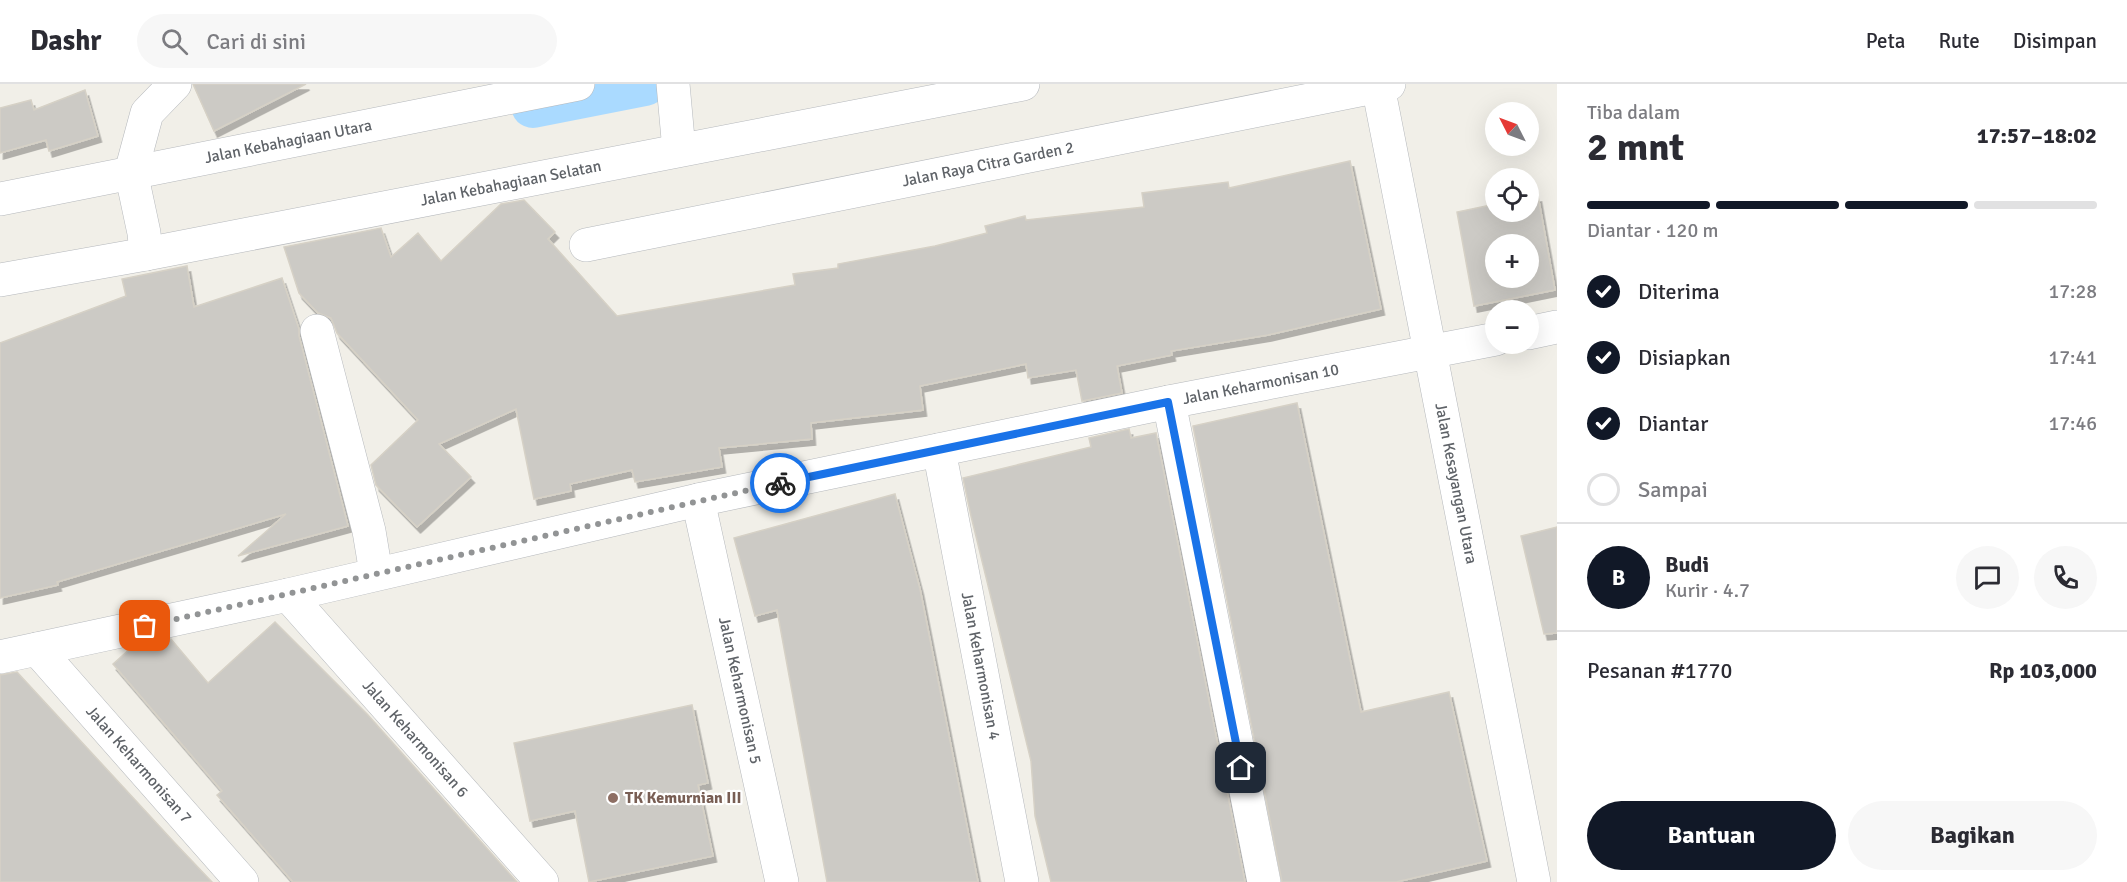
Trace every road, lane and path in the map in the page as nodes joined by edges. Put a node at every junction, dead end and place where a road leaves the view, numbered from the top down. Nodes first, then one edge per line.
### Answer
1 (175, 84) edge
2 (674, 84) edge
3 (1023, 84) edge
4 (1384, 85) edge
5 (562, 86) edge
6 (678, 135) junction
7 (132, 177) junction
8 (0, 199) edge
9 (145, 243) junction
10 (586, 245) dead end
11 (0, 280) edge
12 (1557, 327) edge
13 (317, 331) dead end
14 (1539, 331) edge
15 (1485, 341) edge
16 (1431, 352) junction
17 (1168, 402) junction
18 (939, 450) junction
19 (698, 500) junction
20 (376, 573) junction
21 (288, 595) junction
22 (37, 649) junction
23 (0, 657) edge
24 (242, 882) edge
25 (543, 882) edge
26 (782, 882) edge
27 (1022, 882) edge
28 (1264, 882) edge
29 (1534, 882) edge

1 - 7 street
2 - 6 street
3 - 6 street, Jalan Kebahagiaan Selatan
4 - 10 street, Jalan Raya Citra Garden 2
4 - 16 street, Jalan Kesayangan Utara
5 - 7 street, Jalan Kebahagiaan Utara
6 - 9 street, Jalan Kebahagiaan Selatan
7 - 8 street, Jalan Kebahagiaan Utara
7 - 9 street
9 - 11 street, Jalan Kebahagiaan Selatan
12 - 14 street
13 - 20 street
15 - 16 street, Jalan Keharmonisan 10
16 - 17 street, Jalan Keharmonisan 10
16 - 29 street, Jalan Kesayangan Utara
17 - 18 street, Jalan Keharmonisan 10
17 - 28 street
18 - 19 street, Jalan Keharmonisan 10
18 - 27 street, Jalan Keharmonisan 4
19 - 20 street, Jalan Keharmonisan 10
19 - 26 street, Jalan Keharmonisan 5
20 - 21 street, Jalan Keharmonisan 10
21 - 22 street, Jalan Keharmonisan 10
21 - 25 street, Jalan Keharmonisan 6
22 - 23 street, Jalan Keharmonisan 10
22 - 24 street, Jalan Keharmonisan 7

